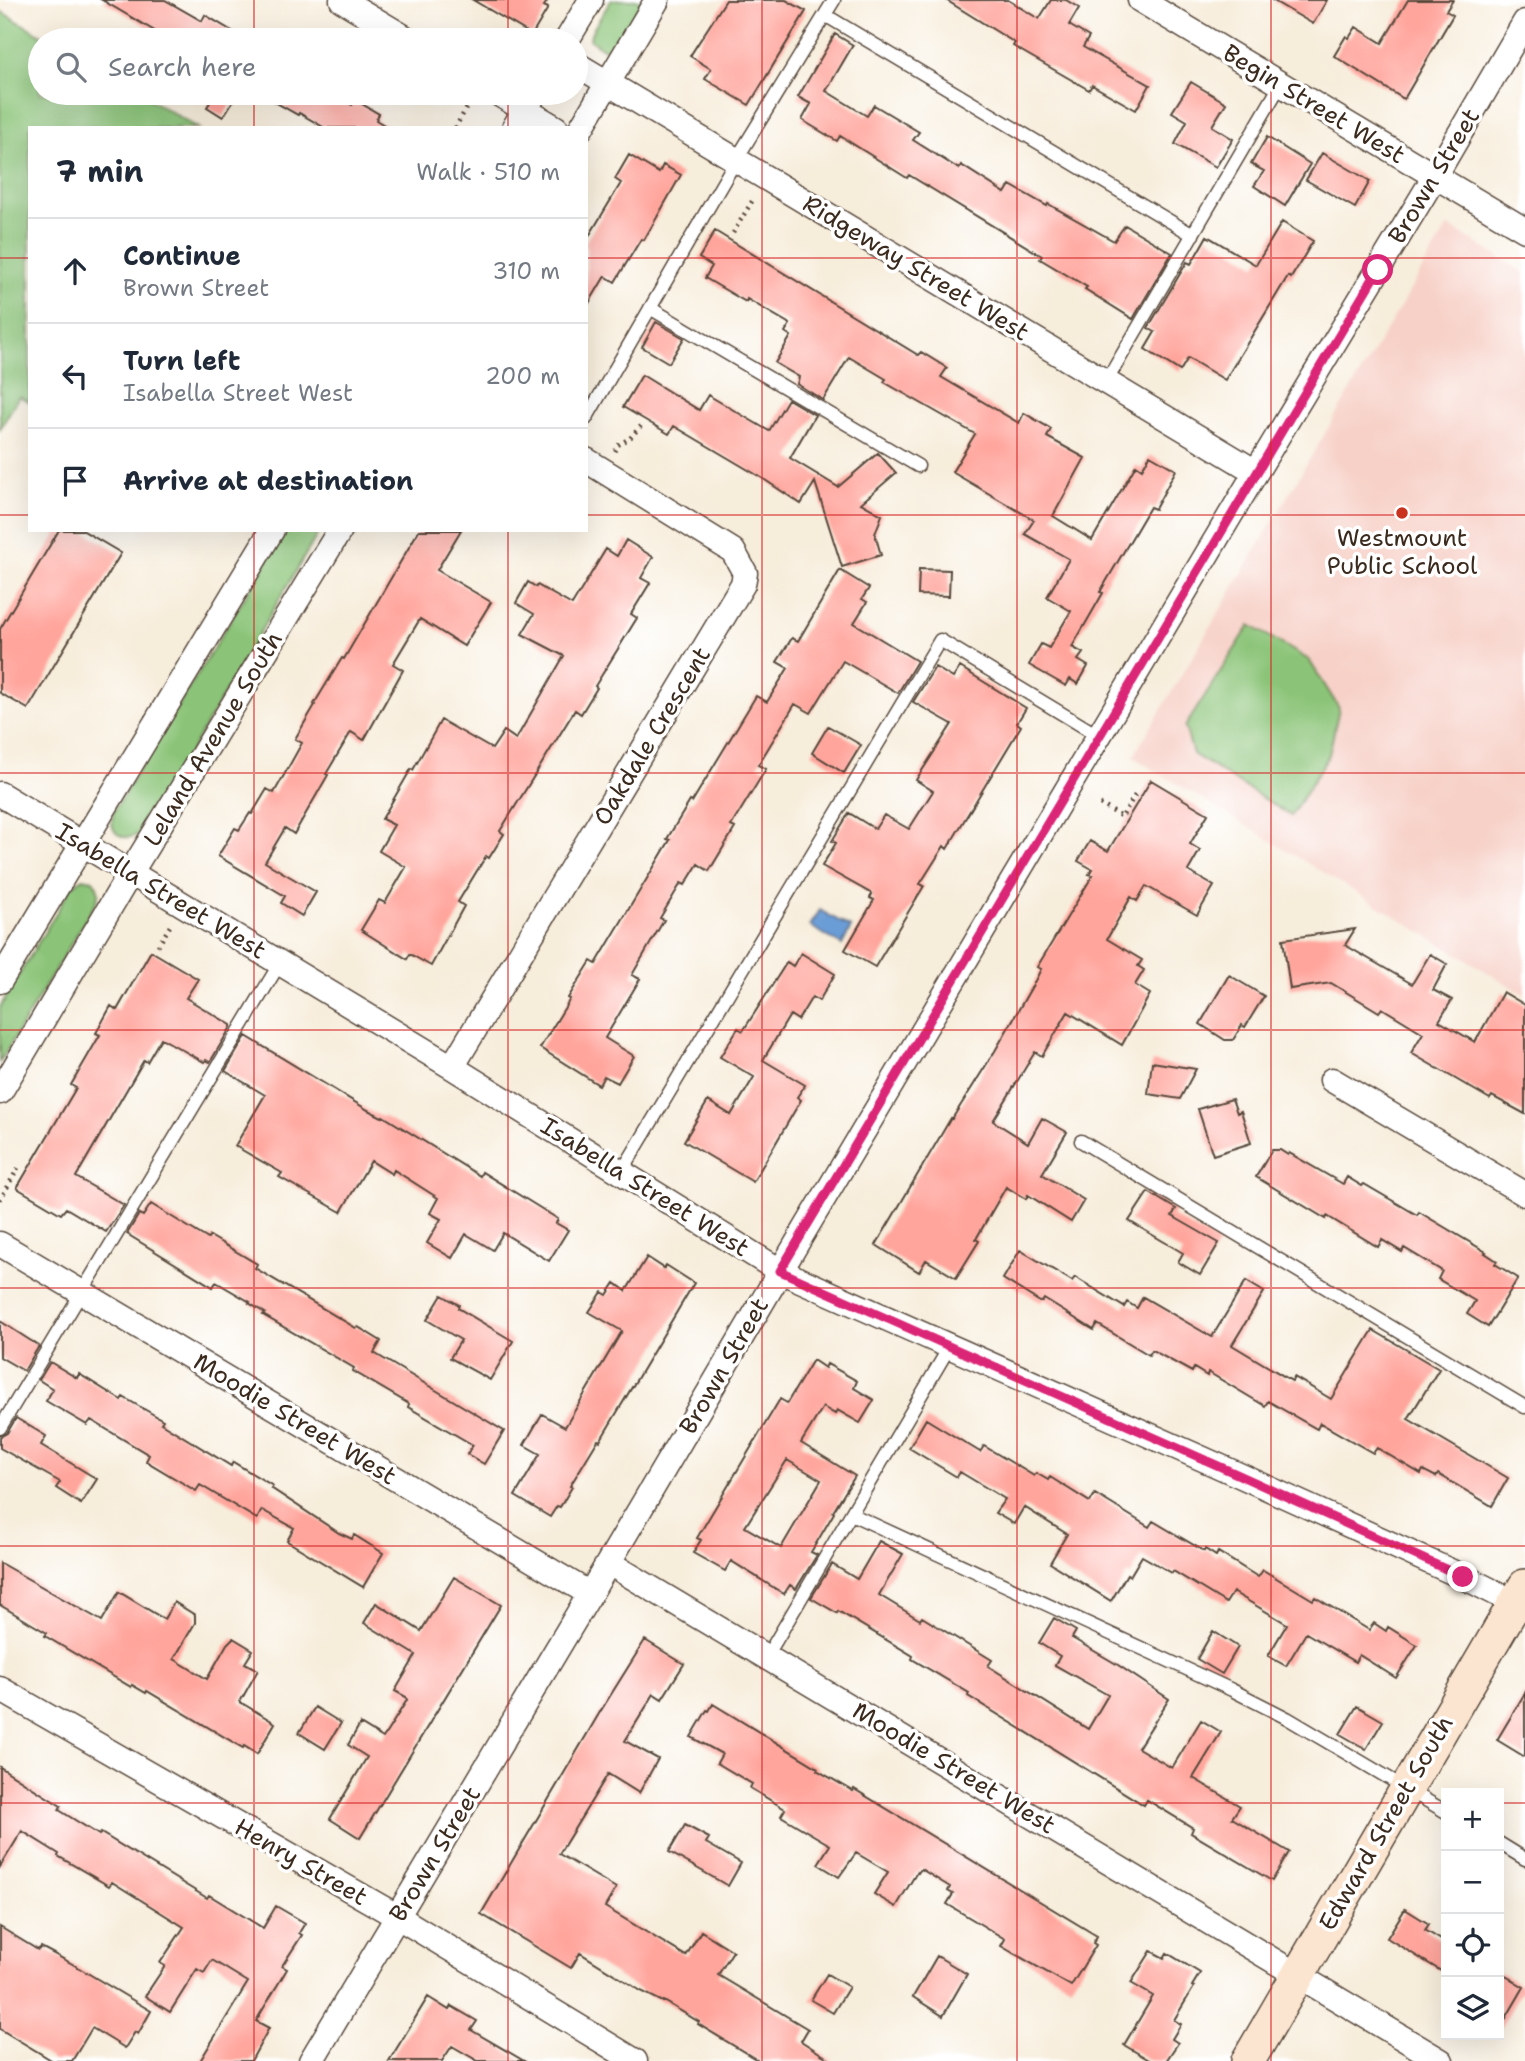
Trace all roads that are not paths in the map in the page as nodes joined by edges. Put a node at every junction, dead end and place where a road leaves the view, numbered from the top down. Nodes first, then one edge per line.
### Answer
1 (342, 0) edge
2 (592, 0) edge
3 (657, 0) edge
4 (834, 0) edge
5 (1140, 0) edge
6 (825, 15) junction
7 (1525, 22) edge
8 (389, 28) edge
9 (574, 28) edge
10 (588, 71) edge
11 (608, 83) junction
12 (1281, 84) junction
13 (524, 110) edge
14 (552, 126) edge
15 (582, 126) edge
16 (736, 160) junction
17 (1435, 176) junction
18 (1525, 230) edge
19 (1193, 235) junction
20 (650, 308) junction
21 (1106, 382) junction
22 (588, 416) edge
23 (595, 465) edge
24 (918, 466) dead end
25 (1256, 472) junction
26 (271, 532) edge
27 (339, 532) edge
28 (1099, 736) junction
29 (0, 794) edge
30 (82, 843) junction
31 (131, 872) junction
32 (280, 963) junction
33 (0, 981) edge
34 (452, 1067) junction
35 (1332, 1080) dead end
36 (0, 1092) edge
37 (1081, 1141) dead end
38 (621, 1173) junction
39 (1525, 1194) edge
40 (0, 1244) edge
41 (780, 1271) junction
42 (80, 1292) junction
43 (950, 1346) junction
44 (1525, 1408) edge
45 (0, 1428) edge
46 (851, 1514) junction
47 (609, 1563) junction
48 (590, 1594) junction
49 (1522, 1599) edge
50 (767, 1656) junction
51 (0, 1689) edge
52 (1407, 1787) junction
53 (1441, 1808) edge
54 (1504, 1846) edge
55 (1525, 1859) edge
56 (398, 1917) junction
57 (1298, 1975) junction
58 (311, 2061) edge
59 (635, 2061) edge
60 (1248, 2061) edge
61 (1441, 2061) edge

1 - 8 street
2 - 9 street
3 - 11 street
4 - 6 lane
5 - 12 street, Begin Street West
6 - 16 lane
6 - 19 lane
7 - 17 street, Brown Street
10 - 11 street, Ridgeway Street West
11 - 15 street
11 - 16 street, Ridgeway Street West
12 - 17 street, Begin Street West
12 - 19 lane
13 - 14 street
16 - 20 lane
16 - 21 street, Ridgeway Street West
17 - 18 street, Begin Street West
17 - 25 street, Brown Street
19 - 21 lane
20 - 22 lane
20 - 24 lane
21 - 25 street, Ridgeway Street West
23 - 34 street, Oakdale Crescent
25 - 28 street, Brown Street
26 - 30 street
27 - 31 street, Leland Avenue South
28 - 38 lane
28 - 41 street, Brown Street
29 - 30 street, Isabella Street West
30 - 31 street, Isabella Street West
30 - 33 street
31 - 32 street, Isabella Street West
31 - 36 street, Leland Avenue South
32 - 34 street, Isabella Street West
32 - 42 lane
34 - 38 street, Isabella Street West
35 - 39 street
37 - 44 lane
38 - 41 street, Isabella Street West
40 - 42 street, Moodie Street West
41 - 43 street, Isabella Street West
41 - 47 street, Brown Street
42 - 45 lane
42 - 48 street, Moodie Street West
43 - 46 lane
43 - 49 street, Isabella Street West
46 - 50 lane
46 - 52 lane
47 - 48 street, Brown Street
47 - 50 street, Moodie Street West
48 - 56 street, Brown Street
49 - 52 main road, Edward Street South
50 - 57 street, Moodie Street West
51 - 56 street, Henry Street
52 - 53 lane
52 - 57 main road, Edward Street South
54 - 55 lane
56 - 58 street, Brown Street
56 - 59 street, Henry Street
57 - 60 main road, Edward Street South
57 - 61 street, Moodie Street West

